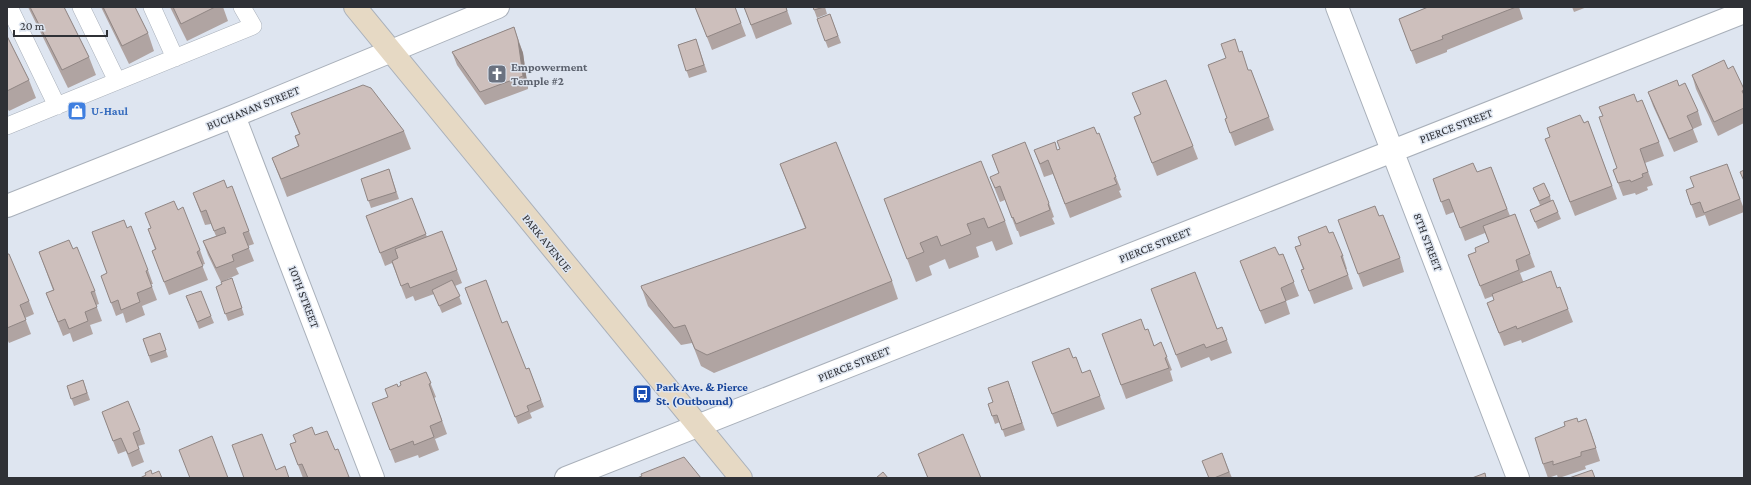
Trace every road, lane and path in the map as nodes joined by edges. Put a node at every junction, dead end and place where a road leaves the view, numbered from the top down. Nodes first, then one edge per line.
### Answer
1 (9, 7) edge
2 (81, 7) edge
3 (152, 7) edge
4 (242, 7) edge
5 (355, 7) edge
6 (498, 7) edge
7 (1337, 7) edge
8 (1744, 12) edge
9 (390, 51) junction
10 (175, 58) junction
11 (117, 81) junction
12 (57, 106) junction
13 (234, 116) junction
14 (7, 126) edge
15 (1393, 151) junction
16 (7, 206) edge
17 (697, 426) junction
18 (373, 478) edge
19 (566, 478) edge
20 (741, 478) edge
21 (1518, 478) edge

1 - 12 lane
2 - 11 lane
3 - 10 lane
4 - 10 lane
5 - 9 main road, PARK AVENUE
6 - 9 street, BUCHANAN STREET
7 - 15 street, 8TH STREET
8 - 15 street, PIERCE STREET
9 - 13 street, BUCHANAN STREET
9 - 17 main road, PARK AVENUE
10 - 11 lane
11 - 12 lane
12 - 14 lane
13 - 16 street, BUCHANAN STREET
13 - 18 street, 10TH STREET
15 - 17 street, PIERCE STREET
15 - 21 street, 8TH STREET
17 - 19 street, PIERCE STREET
17 - 20 main road, PARK AVENUE

